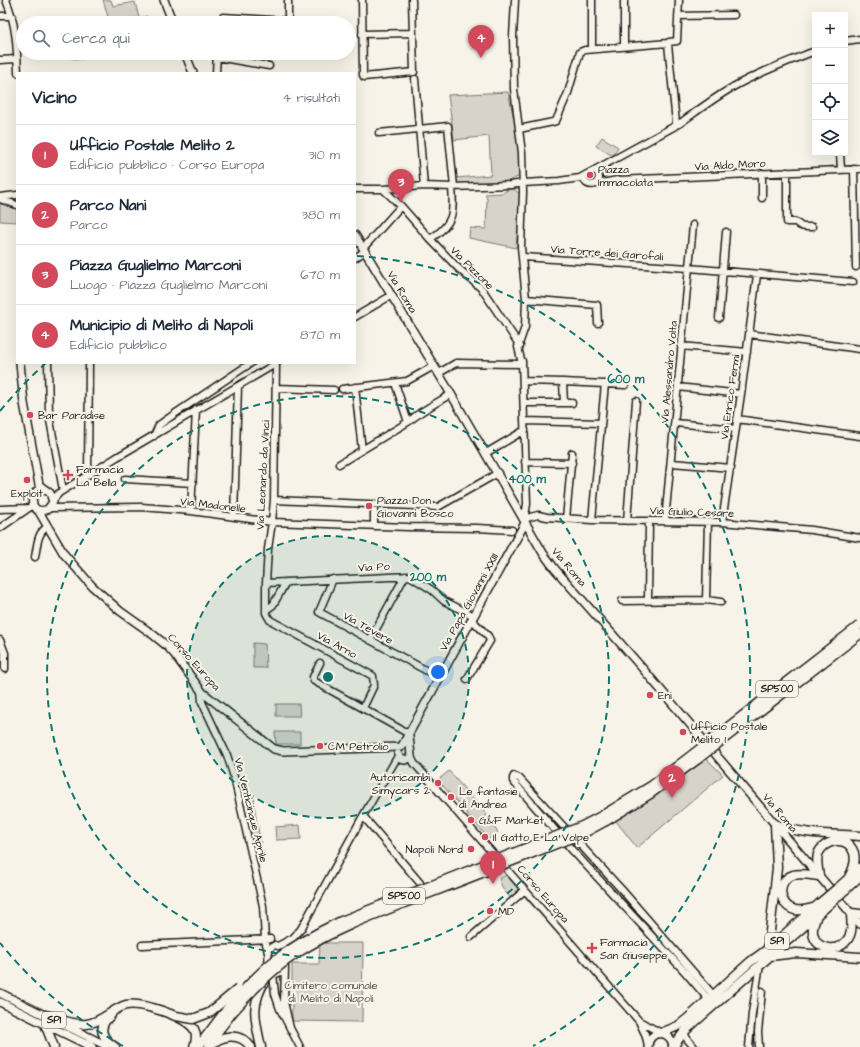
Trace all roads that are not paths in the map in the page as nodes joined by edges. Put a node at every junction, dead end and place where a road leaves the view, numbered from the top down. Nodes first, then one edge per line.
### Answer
1 (6, 0) edge
2 (164, 0) edge
3 (288, 0) edge
4 (362, 0) edge
5 (412, 0) edge
6 (515, 0) edge
7 (592, 0) edge
8 (624, 0) edge
9 (679, 0) edge
10 (734, 15) dead end
11 (0, 16) edge
12 (12, 16) junction
13 (170, 16) edge
14 (288, 16) edge
15 (678, 16) junction
16 (16, 32) edge
17 (413, 33) junction
18 (362, 34) junction
19 (860, 39) edge
20 (848, 41) edge
21 (668, 43) junction
22 (624, 46) junction
23 (592, 49) junction
24 (812, 51) edge
25 (16, 59) edge
26 (0, 60) edge
27 (17, 60) edge
28 (188, 60) edge
29 (217, 60) edge
30 (241, 60) edge
31 (269, 66) dead end
32 (18, 72) edge
33 (193, 72) edge
34 (216, 72) edge
35 (414, 76) junction
36 (677, 123) junction
37 (420, 129) junction
38 (519, 129) junction
39 (379, 133) dead end
40 (840, 156) edge
41 (857, 169) edge
42 (841, 170) junction
43 (596, 171) junction
44 (787, 172) junction
45 (762, 173) junction
46 (584, 179) junction
47 (599, 182) junction
48 (523, 183) junction
49 (511, 185) junction
50 (424, 186) junction
51 (453, 187) junction
52 (356, 189) edge
53 (382, 189) junction
54 (523, 192) junction
55 (16, 195) edge
56 (0, 198) edge
57 (762, 198) dead end
58 (16, 205) edge
59 (403, 208) junction
60 (693, 225) dead end
61 (812, 227) dead end
62 (726, 232) dead end
63 (356, 236) edge
64 (430, 239) junction
65 (366, 248) junction
66 (356, 257) edge
67 (523, 257) junction
68 (856, 267) dead end
69 (690, 268) junction
70 (723, 272) junction
71 (757, 275) junction
72 (852, 282) dead end
73 (392, 295) junction
74 (526, 299) junction
75 (356, 316) edge
76 (719, 318) dead end
77 (598, 323) dead end
78 (749, 334) junction
79 (519, 343) junction
80 (681, 346) junction
81 (860, 349) edge
82 (747, 352) junction
83 (20, 364) edge
84 (48, 364) edge
85 (89, 364) edge
86 (250, 364) edge
87 (274, 364) edge
88 (276, 364) edge
89 (522, 364) junction
90 (434, 366) junction
91 (439, 373) junction
92 (523, 382) junction
93 (563, 382) junction
94 (395, 383) junction
95 (605, 384) junction
96 (625, 385) dead end
97 (238, 386) junction
98 (678, 387) junction
99 (276, 388) junction
100 (355, 388) junction
101 (342, 389) dead end
102 (334, 390) dead end
103 (451, 394) junction
104 (741, 394) junction
105 (636, 402) dead end
106 (524, 403) junction
107 (564, 403) junction
108 (572, 403) dead end
109 (196, 410) junction
110 (737, 419) junction
111 (525, 421) junction
112 (408, 422) junction
113 (601, 423) junction
114 (675, 423) junction
115 (736, 429) junction
116 (525, 430) junction
117 (154, 436) junction
118 (860, 436) edge
119 (362, 450) junction
120 (486, 453) junction
121 (572, 453) dead end
122 (525, 462) junction
123 (572, 463) junction
124 (672, 463) junction
125 (339, 464) dead end
126 (731, 468) junction
127 (498, 473) junction
128 (88, 475) junction
129 (126, 479) dead end
130 (193, 483) junction
131 (61, 491) junction
132 (45, 492) junction
133 (527, 499) junction
134 (274, 500) junction
135 (374, 504) junction
136 (34, 508) junction
137 (50, 508) junction
138 (0, 509) edge
139 (191, 511) junction
140 (523, 511) junction
141 (538, 515) junction
142 (234, 517) junction
143 (566, 519) junction
144 (592, 520) junction
145 (524, 521) junction
146 (627, 521) junction
147 (649, 521) junction
148 (665, 521) junction
149 (272, 522) junction
150 (708, 522) junction
151 (722, 522) junction
152 (374, 526) junction
153 (48, 527) junction
154 (0, 528) edge
155 (512, 530) dead end
156 (860, 538) edge
157 (35, 557) dead end
158 (405, 576) junction
159 (333, 579) junction
160 (286, 582) junction
161 (266, 583) junction
162 (648, 600) junction
163 (706, 600) junction
164 (622, 601) dead end
165 (721, 602) dead end
166 (266, 610) junction
167 (473, 618) junction
168 (860, 625) edge
169 (860, 634) edge
170 (0, 640) edge
171 (370, 640) junction
172 (320, 663) dead end
173 (5, 669) dead end
174 (440, 678) junction
175 (466, 679) dead end
176 (202, 694) junction
177 (214, 702) junction
178 (204, 706) junction
179 (362, 708) junction
180 (409, 734) junction
181 (403, 753) junction
182 (695, 756) junction
183 (363, 816) junction
184 (604, 818) junction
185 (775, 824) junction
186 (860, 836) edge
187 (860, 868) edge
188 (819, 876) junction
189 (856, 879) edge
190 (420, 883) dead end
191 (525, 890) junction
192 (820, 907) junction
193 (851, 913) junction
194 (860, 914) edge
195 (860, 924) edge
196 (298, 933) junction
197 (471, 937) dead end
198 (268, 939) junction
199 (142, 945) dead end
200 (276, 946) junction
201 (769, 952) junction
202 (268, 953) junction
203 (860, 957) edge
204 (274, 961) junction
205 (760, 965) junction
206 (285, 967) junction
207 (271, 974) junction
208 (748, 976) junction
209 (757, 982) junction
210 (762, 991) dead end
211 (0, 993) edge
212 (712, 998) junction
213 (1, 1003) edge
214 (119, 1008) junction
215 (176, 1016) junction
216 (45, 1020) junction
217 (639, 1021) junction
218 (290, 1028) junction
219 (684, 1032) junction
220 (661, 1033) junction
221 (54, 1047) edge
222 (92, 1047) edge
223 (109, 1047) edge
224 (115, 1047) edge
225 (194, 1047) edge
226 (198, 1047) edge
227 (206, 1047) edge
228 (209, 1047) edge
229 (252, 1047) edge
230 (261, 1047) edge
231 (300, 1047) edge
232 (648, 1047) edge
233 (673, 1047) edge
234 (694, 1047) edge
235 (750, 1047) edge
236 (759, 1047) edge

1 - 12 street
2 - 13 main road
3 - 14 street
4 - 18 street
5 - 17 street
6 - 38 street
7 - 23 street
8 - 22 street
9 - 15 street
10 - 15 street
11 - 12 street
12 - 16 street
15 - 21 street
17 - 18 street
17 - 35 street
18 - 35 street
19 - 20 street
21 - 22 street
21 - 36 street
22 - 23 street
23 - 38 street
24 - 36 street
25 - 26 street
27 - 32 street
28 - 33 main road
29 - 34 street
30 - 31 street
35 - 37 street
36 - 43 street
37 - 39 street
37 - 50 street
37 - 51 street
38 - 48 street
40 - 42 street
41 - 42 street, Via Aldo Moro
41 - 68 street
42 - 44 street, Via Aldo Moro
43 - 46 street
43 - 47 street
44 - 45 street, Via Aldo Moro
44 - 61 street
45 - 47 street, Via Aldo Moro
45 - 57 street
46 - 47 street
46 - 48 street
48 - 49 street
48 - 54 street
49 - 51 street
49 - 54 street
50 - 51 street
50 - 53 street
51 - 64 street
52 - 53 street
53 - 59 street, Via Pizzone
54 - 67 street
55 - 56 street
56 - 58 street
59 - 64 street, Via Pizzone
59 - 65 street
60 - 69 street, Via Alessandro Volta
62 - 70 street
63 - 65 main road, Via Roma
64 - 79 street, Via Pizzone
65 - 66 street
65 - 73 main road, Via Roma
67 - 69 street, Via Torre dei Garofali
67 - 74 street
69 - 70 street, Via Torre dei Garofali
69 - 80 street, Via Alessandro Volta
70 - 71 street, Via Torre dei Garofali
70 - 76 street
71 - 72 street, Via Torre dei Garofali
71 - 78 street, Via Enrico Fermi
73 - 75 street
73 - 90 main road, Via Roma
74 - 77 street
74 - 79 street
78 - 81 street
78 - 82 street, Via Enrico Fermi
79 - 89 street
80 - 82 street
80 - 98 street, Via Alessandro Volta
82 - 104 street, Via Enrico Fermi
83 - 132 main road
84 - 131 street
85 - 128 street
86 - 117 street
87 - 97 street
88 - 99 street, Via Leonardo da Vinci
89 - 91 street
89 - 92 street
90 - 91 main road, Via Roma
90 - 94 street
91 - 103 main road, Via Roma
92 - 93 street
92 - 106 street
93 - 95 street
93 - 107 street
94 - 100 street
94 - 112 street
95 - 96 street
95 - 113 street
97 - 109 street
97 - 142 street
98 - 104 street
98 - 114 street, Via Alessandro Volta
99 - 102 street
99 - 134 street, Via Leonardo da Vinci
100 - 101 street
100 - 119 street
103 - 112 street
103 - 120 main road, Via Roma
104 - 110 street, Via Enrico Fermi
105 - 146 street
106 - 107 street
106 - 111 street
107 - 108 street
109 - 117 street
109 - 130 street
110 - 115 street, Via Enrico Fermi
110 - 118 street
111 - 113 street
111 - 116 street
112 - 119 street
113 - 144 street
114 - 115 street
114 - 124 street, Via Alessandro Volta
115 - 126 street, Via Enrico Fermi
116 - 120 street
116 - 122 street
117 - 128 street
119 - 125 street
120 - 127 main road, Via Roma
121 - 123 street
122 - 123 street
122 - 133 street
123 - 143 street
124 - 126 street
124 - 148 street, Via Alessandro Volta
126 - 151 street, Via Enrico Fermi
127 - 135 street
127 - 140 main road, Via Roma
128 - 131 street
129 - 130 street
130 - 139 street
131 - 132 street
132 - 136 main road
132 - 137 main road
133 - 140 street
133 - 141 street
134 - 135 street
134 - 149 street, Via Leonardo da Vinci
135 - 152 street
136 - 137 main road
136 - 138 street
136 - 153 main road, Corso Europa
136 - 154 street
137 - 139 street, Via Madonelle
137 - 153 main road
139 - 142 street, Via Madonelle
140 - 145 main road, Via Roma
141 - 143 street, Via Giulio Cesare
141 - 145 street, Via Giulio Cesare
142 - 149 street, Via Madonelle
143 - 144 street, Via Giulio Cesare
144 - 146 street, Via Giulio Cesare
145 - 167 main road, Via Papa Giovanni XXIII
145 - 185 main road, Via Roma
146 - 147 street, Via Giulio Cesare
147 - 148 street, Via Giulio Cesare
147 - 162 street
148 - 150 street, Via Giulio Cesare
149 - 152 street, Via Madonelle
149 - 161 street, Via Leonardo da Vinci
150 - 151 street, Via Giulio Cesare
150 - 163 street
151 - 156 street, Via Giulio Cesare
152 - 155 street, Via Madonelle
153 - 157 street
153 - 176 main road, Corso Europa
158 - 159 street, Via Po
158 - 167 street, Via Po
158 - 171 street
159 - 160 street, Via Po
159 - 171 street, Via Tevere
160 - 161 street, Via Po
160 - 166 street
161 - 166 street, Via Leonardo da Vinci
162 - 163 street
162 - 164 street
163 - 165 street
166 - 179 street, Via Arno
167 - 174 main road, Via Papa Giovanni XXIII
167 - 175 street, Via Po
168 - 182 highway, SP500, bridge
169 - 182 highway, SP500, bridge
170 - 173 street
171 - 174 street, Via Tevere
172 - 179 street
174 - 180 main road, Via Papa Giovanni XXIII
176 - 177 main road, Corso Europa
176 - 178 street
177 - 178 street
177 - 181 main road, Corso Europa
178 - 198 street, Via Venticinque Aprile
179 - 180 street
180 - 181 main road
181 - 183 street
181 - 191 street, Corso Europa
182 - 184 highway, SP500
183 - 190 street
183 - 196 street
184 - 204 highway, SP500, bridge
184 - 207 highway, SP500, bridge
185 - 186 highway
185 - 188 main road, Via Roma
185 - 201 highway
187 - 189 highway, SP1
188 - 189 highway
188 - 192 highway
188 - 193 main road, Via Roma
189 - 192 highway, SP1, bridge
191 - 197 street
191 - 217 street, Corso Europa
192 - 193 highway
192 - 201 highway, SP1
193 - 194 highway
193 - 195 main road, Via Roma
196 - 200 street
196 - 206 street
198 - 199 street
198 - 200 street
198 - 202 street, Via Venticinque Aprile
200 - 202 street
200 - 206 street
201 - 203 highway
201 - 205 highway, SP1
201 - 212 highway, SP1
202 - 207 street, Via Venticinque Aprile
204 - 215 highway, bridge
204 - 226 highway, SP500, bridge
205 - 208 highway, SP1
205 - 209 street
206 - 207 street
206 - 218 street
207 - 218 street
207 - 227 highway, SP500, bridge
207 - 230 highway, bridge
208 - 209 street
208 - 219 highway, SP1
209 - 235 street
210 - 236 street
211 - 216 main road, SP1
212 - 212 street
212 - 220 highway, SP1
213 - 216 main road, SP1
214 - 215 highway
214 - 216 highway
214 - 224 highway
215 - 225 highway
216 - 221 highway
216 - 222 main road, SP1
216 - 223 main road, SP1
217 - 220 street, Corso Europa
217 - 232 street
218 - 231 street
219 - 233 highway, SP1
219 - 234 street
220 - 232 main road
220 - 233 main road
228 - 229 highway

